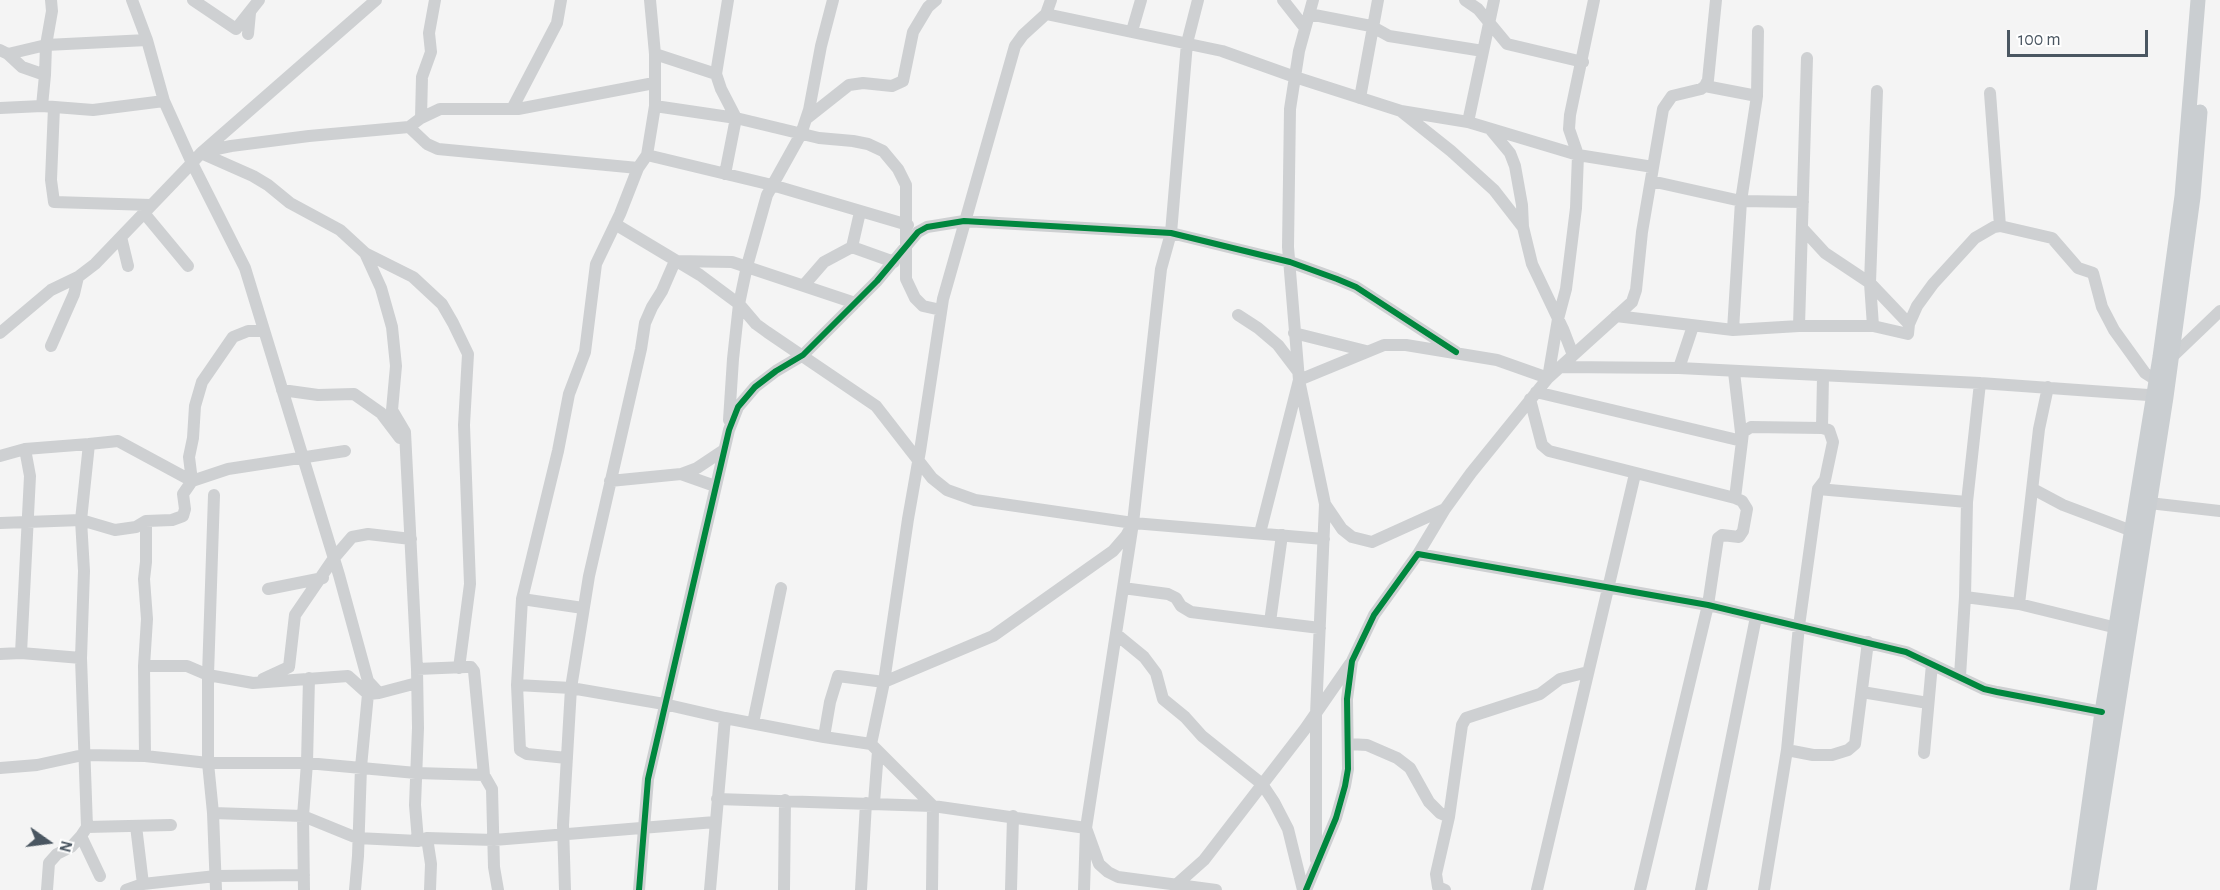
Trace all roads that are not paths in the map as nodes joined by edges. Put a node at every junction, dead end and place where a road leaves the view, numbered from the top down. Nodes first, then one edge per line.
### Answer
1 (51, 0) edge
2 (132, 0) edge
3 (193, 0) edge
4 (259, 0) edge
5 (376, 0) edge
6 (435, 0) edge
7 (561, 0) edge
8 (650, 0) edge
9 (728, 0) edge
10 (833, 0) edge
11 (1051, 0) edge
12 (1141, 0) edge
13 (1198, 0) edge
14 (1283, 0) edge
15 (1313, 0) edge
16 (1378, 0) edge
17 (1465, 0) edge
18 (1494, 0) edge
19 (1594, 0) edge
20 (1716, 0) edge
21 (2198, 0) edge
22 (2208, 0) edge
23 (931, 2) edge
24 (250, 6) edge
25 (1046, 14) junction
26 (1309, 14) junction
27 (1489, 22) junction
28 (1371, 26) junction
29 (1305, 28) junction
30 (1132, 31) junction
31 (1758, 31) dead end
32 (248, 34) dead end
33 (147, 40) junction
34 (1187, 43) junction
35 (46, 45) junction
36 (1483, 51) junction
37 (4, 52) edge
38 (655, 54) junction
39 (1807, 58) dead end
40 (1583, 62) junction
41 (717, 74) junction
42 (45, 75) junction
43 (1295, 77) junction
44 (654, 82) junction
45 (1705, 86) junction
46 (1877, 91) dead end
47 (1990, 93) dead end
48 (1757, 96) junction
49 (1360, 98) junction
50 (164, 101) junction
51 (655, 106) junction
52 (48, 107) junction
53 (0, 108) edge
54 (512, 109) junction
55 (1401, 111) junction
56 (421, 118) junction
57 (736, 118) junction
58 (805, 120) junction
59 (1468, 122) junction
60 (409, 127) junction
61 (1490, 129) junction
62 (801, 134) junction
63 (201, 153) junction
64 (647, 155) junction
65 (1578, 155) junction
66 (192, 163) junction
67 (1653, 167) junction
68 (639, 168) junction
69 (725, 174) junction
70 (1651, 180) junction
71 (772, 185) junction
72 (1741, 201) junction
73 (1803, 202) junction
74 (148, 209) junction
75 (860, 212) junction
76 (964, 221) junction
77 (615, 224) junction
78 (908, 225) junction
79 (1523, 226) junction
80 (2000, 226) junction
81 (1803, 229) junction
82 (1172, 233) junction
83 (121, 237) junction
84 (906, 245) junction
85 (852, 247) junction
86 (365, 253) junction
87 (675, 261) junction
88 (894, 262) junction
89 (1290, 262) junction
90 (128, 266) dead end
91 (188, 266) dead end
92 (747, 266) junction
93 (78, 277) junction
94 (1870, 283) junction
95 (804, 285) junction
96 (855, 303) junction
97 (739, 304) junction
98 (941, 310) junction
99 (2220, 311) edge
100 (1238, 315) dead end
101 (1616, 316) junction
102 (1558, 319) junction
103 (1909, 324) junction
104 (1693, 326) junction
105 (1799, 326) junction
106 (1873, 326) junction
107 (1733, 330) junction
108 (264, 331) junction
109 (0, 333) edge
110 (1294, 333) junction
111 (51, 345) dead end
112 (1366, 351) junction
113 (1456, 352) junction
114 (802, 355) junction
115 (1573, 355) junction
116 (2172, 357) junction
117 (1560, 367) junction
118 (1679, 368) junction
119 (1734, 372) junction
120 (1299, 375) junction
121 (1823, 376) junction
122 (1548, 378) junction
123 (1980, 383) junction
124 (2048, 387) junction
125 (282, 390) junction
126 (2158, 390) junction
127 (1533, 396) junction
128 (1822, 428) junction
129 (729, 430) junction
130 (1742, 441) junction
131 (89, 444) junction
132 (406, 448) junction
133 (25, 449) junction
134 (724, 450) junction
135 (345, 451) dead end
136 (0, 456) edge
137 (303, 459) junction
138 (919, 460) junction
139 (681, 474) junction
140 (1635, 474) junction
141 (192, 481) junction
142 (610, 481) junction
143 (716, 486) junction
144 (1818, 489) junction
145 (2033, 489) junction
146 (214, 495) dead end
147 (1735, 498) junction
148 (1966, 502) junction
149 (2149, 503) junction
150 (1325, 504) junction
151 (1445, 509) junction
152 (2220, 511) edge
153 (29, 520) junction
154 (81, 520) junction
155 (146, 521) junction
156 (0, 523) edge
157 (1133, 523) junction
158 (2132, 531) junction
159 (1260, 534) junction
160 (1282, 536) junction
161 (411, 539) junction
162 (1324, 539) junction
163 (1418, 555) junction
164 (334, 558) junction
165 (339, 575) junction
166 (320, 578) junction
167 (1609, 587) junction
168 (781, 588) dead end
169 (1123, 588) junction
170 (268, 589) dead end
171 (1965, 597) junction
172 (522, 598) junction
173 (2019, 604) junction
174 (1708, 605) junction
175 (583, 608) junction
176 (1756, 617) junction
177 (1270, 622) junction
178 (1798, 626) junction
179 (1320, 628) junction
180 (2117, 628) junction
181 (1116, 634) junction
182 (1868, 642) junction
183 (21, 653) junction
184 (0, 654) edge
185 (81, 658) junction
186 (1353, 661) junction
187 (1932, 664) junction
188 (144, 666) junction
189 (459, 668) junction
190 (417, 669) junction
191 (1588, 672) junction
192 (208, 675) junction
193 (1960, 676) junction
194 (309, 678) junction
195 (884, 682) junction
196 (254, 683) junction
197 (417, 683) junction
198 (517, 685) junction
199 (571, 688) junction
200 (1862, 692) junction
201 (373, 694) junction
202 (1928, 703) junction
203 (664, 704) junction
204 (2102, 712) junction
205 (1316, 714) junction
206 (725, 718) junction
207 (753, 723) junction
208 (824, 737) junction
209 (1348, 744) junction
210 (874, 747) junction
211 (1787, 750) junction
212 (1924, 753) dead end
213 (83, 755) junction
214 (145, 756) junction
215 (567, 758) junction
216 (208, 763) junction
217 (307, 764) junction
218 (361, 767) junction
219 (0, 768) edge
220 (416, 773) junction
221 (484, 775) junction
222 (1262, 784) junction
223 (717, 799) junction
224 (785, 800) junction
225 (870, 803) junction
226 (933, 806) junction
227 (213, 813) junction
228 (303, 816) junction
229 (1013, 816) junction
230 (1449, 817) junction
231 (715, 822) junction
232 (136, 825) junction
233 (171, 825) dead end
234 (1086, 828) junction
235 (643, 830) junction
236 (84, 832) junction
237 (563, 834) junction
238 (357, 838) junction
239 (422, 840) junction
240 (494, 840) junction
241 (1316, 867) junction
242 (304, 875) junction
243 (100, 876) dead end
244 (216, 876) junction
245 (143, 884) junction
246 (1177, 887) edge
247 (47, 890) edge
248 (126, 890) edge
249 (216, 890) edge
250 (304, 890) edge
251 (354, 890) edge
252 (430, 890) edge
253 (498, 890) edge
254 (565, 890) edge
255 (639, 890) edge
256 (710, 890) edge
257 (784, 890) edge
258 (861, 890) edge
259 (932, 890) edge
260 (1011, 890) edge
261 (1084, 890) edge
262 (1216, 890) edge
263 (1304, 890) edge
264 (1445, 890) edge
265 (1537, 890) edge
266 (1640, 890) edge
267 (1701, 890) edge
268 (1764, 890) edge
269 (2077, 890) edge
270 (2089, 890) edge

1 - 35 street
2 - 33 street
3 - 24 street
4 - 24 street
5 - 63 street
6 - 56 street
7 - 54 street
8 - 38 street
9 - 41 street
10 - 58 street
11 - 25 street
12 - 30 street
13 - 34 street
14 - 29 street
15 - 26 street
16 - 28 street
17 - 27 street
18 - 27 street
19 - 40 street
20 - 45 street
21 - 126 main road
22 - 116 main road
23 - 58 street
24 - 32 street
25 - 30 street
25 - 76 street
26 - 28 street
26 - 29 street
27 - 36 street
27 - 40 street
28 - 36 street
28 - 49 street
29 - 43 street
30 - 34 street
31 - 48 street
33 - 35 street
33 - 50 street
34 - 43 street
34 - 82 street
35 - 37 street
35 - 42 street
36 - 59 street
37 - 42 street
38 - 41 street
38 - 44 street
39 - 73 street
40 - 65 street
41 - 57 street
42 - 52 street
43 - 49 street
43 - 89 street
44 - 51 street
44 - 54 street
45 - 48 street
45 - 67 street
46 - 94 street
47 - 80 street
48 - 72 street
49 - 55 street
50 - 52 street
50 - 66 street
51 - 57 street
51 - 64 street
52 - 53 street
52 - 74 street
54 - 56 street
55 - 59 street
55 - 79 street
56 - 60 street
57 - 62 street
57 - 69 street
58 - 62 street
59 - 61 street
60 - 63 street
60 - 68 street
61 - 65 street
61 - 79 street
62 - 71 street
62 - 78 street
63 - 66 street
63 - 86 street
64 - 68 street
64 - 69 street
65 - 67 street
65 - 102 street
66 - 74 street
66 - 108 street
67 - 70 street
68 - 77 street
69 - 71 street
70 - 72 street
70 - 101 street
71 - 75 street
71 - 92 street
72 - 73 street
72 - 107 street
73 - 81 street
74 - 83 street
74 - 91 street
75 - 78 street
75 - 85 street
76 - 82 street
76 - 84 street
76 - 98 street
77 - 87 street
77 - 172 street
78 - 84 street
79 - 102 street
80 - 103 street
80 - 126 street
81 - 94 street
81 - 105 street
82 - 89 street
82 - 157 street
83 - 90 street
83 - 93 street
84 - 88 street
84 - 98 street
85 - 88 street
85 - 95 street
86 - 132 street
86 - 189 street
87 - 92 street
87 - 97 street
87 - 142 street
88 - 96 street
89 - 110 street
89 - 113 street
92 - 95 street
92 - 97 street
93 - 109 street
93 - 111 street
94 - 103 street
94 - 106 street
95 - 96 street
96 - 114 street
97 - 114 street
97 - 129 street
98 - 138 street
99 - 116 street
100 - 120 street
101 - 104 street
101 - 115 street
102 - 115 street
102 - 122 street
103 - 106 street
104 - 107 street
104 - 118 street
105 - 106 street
105 - 107 street
108 - 125 street
108 - 141 street
110 - 112 street
110 - 120 street
112 - 113 street
112 - 120 street
113 - 122 street
114 - 129 street
114 - 138 street
115 - 117 street
116 - 126 main road
117 - 118 street
117 - 122 street
118 - 119 street
119 - 121 street
119 - 130 street
120 - 150 street
120 - 159 street
121 - 123 street
121 - 128 street
122 - 127 street
123 - 124 street
123 - 148 street
124 - 126 street
124 - 145 street
125 - 132 street
125 - 137 street
126 - 149 main road
126 - 158 main road
127 - 130 street
127 - 140 street
127 - 151 street
128 - 130 street
128 - 144 street
129 - 134 street
130 - 147 street
131 - 133 street
131 - 141 street
131 - 154 street
132 - 161 street
133 - 136 street
133 - 153 street
134 - 139 street
134 - 143 street
135 - 137 street
137 - 141 street
137 - 164 street
138 - 157 street
138 - 195 street
139 - 142 street
139 - 143 street
140 - 147 street
140 - 167 street
141 - 155 street
142 - 175 street
143 - 203 street
144 - 148 street
144 - 178 street
145 - 158 street
145 - 173 street
146 - 192 street
147 - 174 street
148 - 171 street
149 - 152 street
149 - 270 main road
150 - 151 street
150 - 162 street
151 - 163 street
153 - 154 street
153 - 156 street
153 - 183 street
154 - 155 street
154 - 185 street
155 - 188 street
157 - 159 street
157 - 169 street
157 - 195 street
158 - 180 main road
159 - 160 street
160 - 162 street
160 - 177 street
161 - 164 street
161 - 190 street
162 - 179 street
163 - 167 street
163 - 186 street
164 - 165 street
164 - 166 street
165 - 166 street
165 - 201 street
166 - 170 street
166 - 196 street
167 - 174 street
167 - 191 street
168 - 207 street
169 - 177 street
169 - 181 street
171 - 173 street
171 - 193 street
172 - 175 street
172 - 198 street
173 - 180 street
174 - 176 street
174 - 266 street
175 - 199 street
176 - 178 street
176 - 267 street
177 - 179 street
178 - 182 street
178 - 211 street
179 - 205 street
180 - 204 main road
181 - 222 street
181 - 234 street
182 - 187 street
182 - 200 street
183 - 184 street
183 - 185 street
185 - 213 street
186 - 205 street
186 - 209 street
187 - 193 street
187 - 202 street
188 - 192 street
188 - 214 street
189 - 190 street
189 - 221 street
190 - 197 street
191 - 230 street
191 - 265 street
192 - 196 street
192 - 216 street
193 - 204 street
194 - 196 street
194 - 201 street
194 - 217 street
195 - 208 street
195 - 210 street
197 - 201 street
197 - 220 street
198 - 199 street
198 - 215 street
199 - 203 street
199 - 215 street
200 - 202 street
200 - 211 street
201 - 218 street
202 - 212 street
203 - 206 street
203 - 235 street
204 - 269 main road
205 - 222 street
205 - 241 street
206 - 207 street
206 - 223 street
207 - 208 street
208 - 210 street
209 - 230 street
209 - 241 street
210 - 225 street
210 - 226 street
211 - 268 street
213 - 214 street
213 - 219 street
213 - 236 street
214 - 216 street
215 - 237 street
216 - 217 street
216 - 227 street
217 - 218 street
217 - 228 street
218 - 220 street
218 - 238 street
220 - 221 street
220 - 239 street
221 - 240 street
222 - 246 street
222 - 263 street
223 - 224 street
223 - 231 street
224 - 225 street
224 - 257 street
225 - 226 street
225 - 258 street
226 - 229 street
226 - 259 street
227 - 228 street
227 - 244 street
228 - 238 street
228 - 242 street
229 - 234 street
229 - 260 street
230 - 264 street
231 - 235 street
231 - 256 street
232 - 233 street
232 - 236 street
232 - 245 street
234 - 246 street
234 - 261 street
235 - 237 street
235 - 255 street
236 - 243 street
236 - 247 street
237 - 240 street
237 - 254 street
238 - 239 street
238 - 251 street
239 - 240 street
239 - 252 street
240 - 253 street
241 - 263 street
242 - 244 street
242 - 250 street
244 - 245 street
244 - 249 street
245 - 248 street
246 - 262 street

